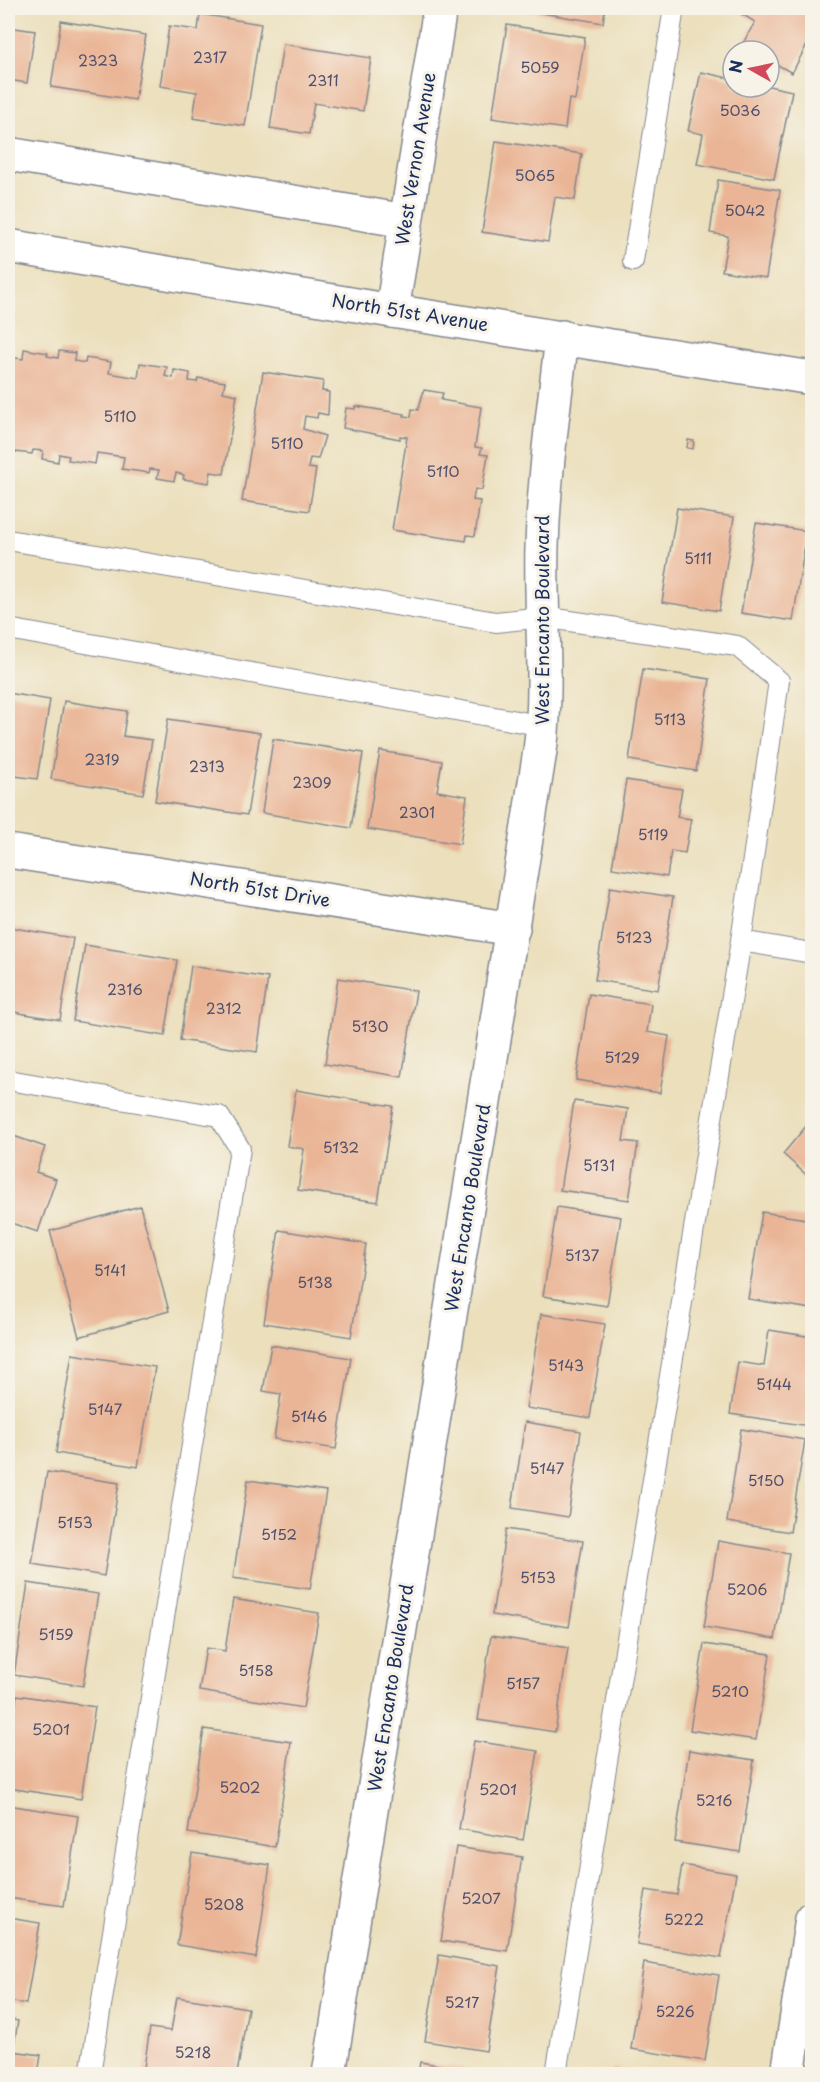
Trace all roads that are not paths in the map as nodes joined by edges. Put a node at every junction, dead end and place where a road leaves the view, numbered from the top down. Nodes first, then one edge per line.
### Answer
1 (440, 8) edge
2 (674, 8) edge
3 (8, 154) edge
4 (406, 221) junction
5 (8, 246) edge
6 (633, 261) dead end
7 (392, 311) junction
8 (562, 337) junction
9 (813, 378) edge
10 (8, 540) edge
11 (543, 617) junction
12 (8, 629) edge
13 (544, 726) junction
14 (8, 851) edge
15 (513, 929) junction
16 (741, 941) junction
17 (813, 953) edge
18 (8, 1080) edge
19 (813, 1918) edge
20 (90, 2074) edge
21 (329, 2074) edge
22 (556, 2074) edge
23 (788, 2074) edge

1 - 4 street, West Vernon Avenue
2 - 6 lane
3 - 4 street
4 - 7 street, West Vernon Avenue
5 - 7 street, North 51st Avenue
7 - 8 street, North 51st Avenue
8 - 9 street, North 51st Avenue
8 - 11 street, West Encanto Boulevard
10 - 11 lane
11 - 13 street, West Encanto Boulevard
11 - 16 lane
12 - 13 lane
13 - 15 street, West Encanto Boulevard
14 - 15 street, North 51st Drive
15 - 21 street, West Encanto Boulevard
16 - 17 lane
16 - 22 lane
18 - 20 lane
19 - 23 street

